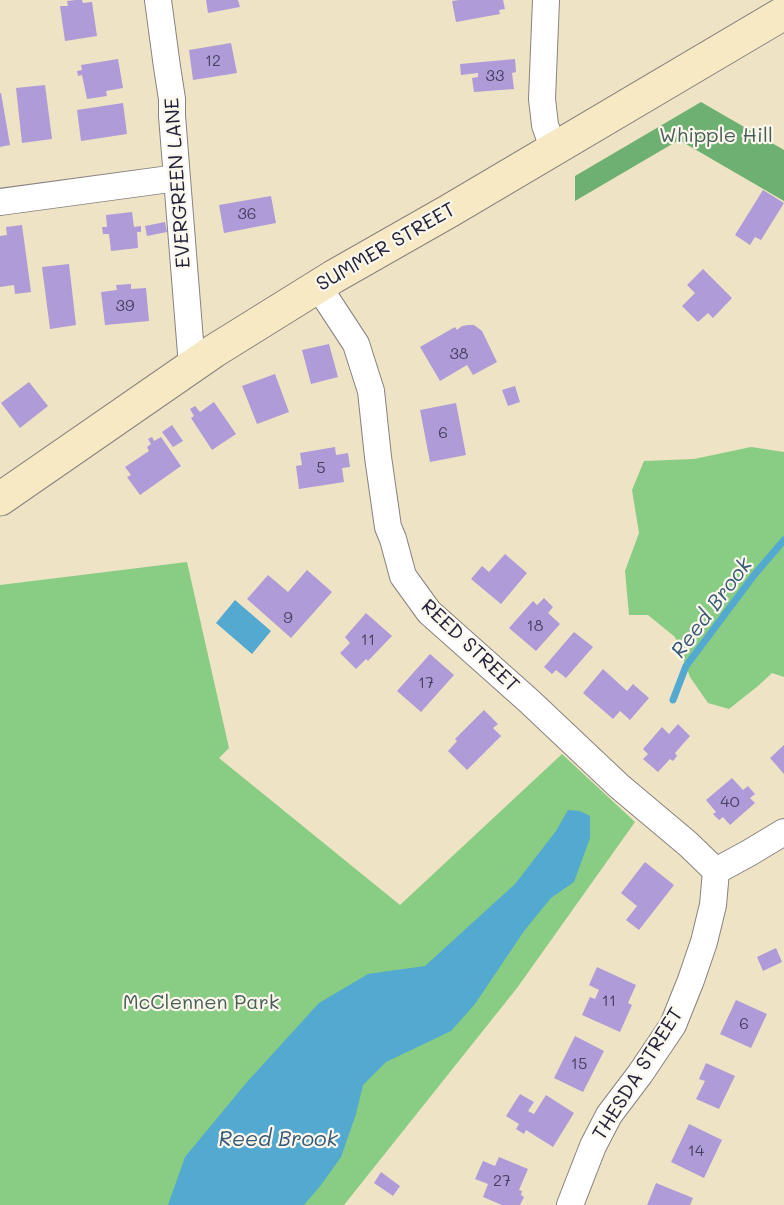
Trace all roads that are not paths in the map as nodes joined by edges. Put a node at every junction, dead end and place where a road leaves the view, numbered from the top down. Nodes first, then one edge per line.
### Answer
1 (158, 0) edge
2 (546, 0) edge
3 (784, 13) edge
4 (553, 148) junction
5 (177, 178) junction
6 (0, 202) edge
7 (318, 286) junction
8 (192, 366) junction
9 (0, 499) edge
10 (784, 832) edge
11 (716, 871) junction
12 (570, 1205) edge

1 - 5 street, EVERGREEN LANE
2 - 4 street
3 - 4 main road, SUMMER STREET
4 - 7 main road, SUMMER STREET
5 - 6 street
5 - 8 street, EVERGREEN LANE
7 - 8 main road, SUMMER STREET
7 - 11 street, REED STREET
8 - 9 main road, SUMMER STREET
10 - 11 street
11 - 12 street, THESDA STREET

